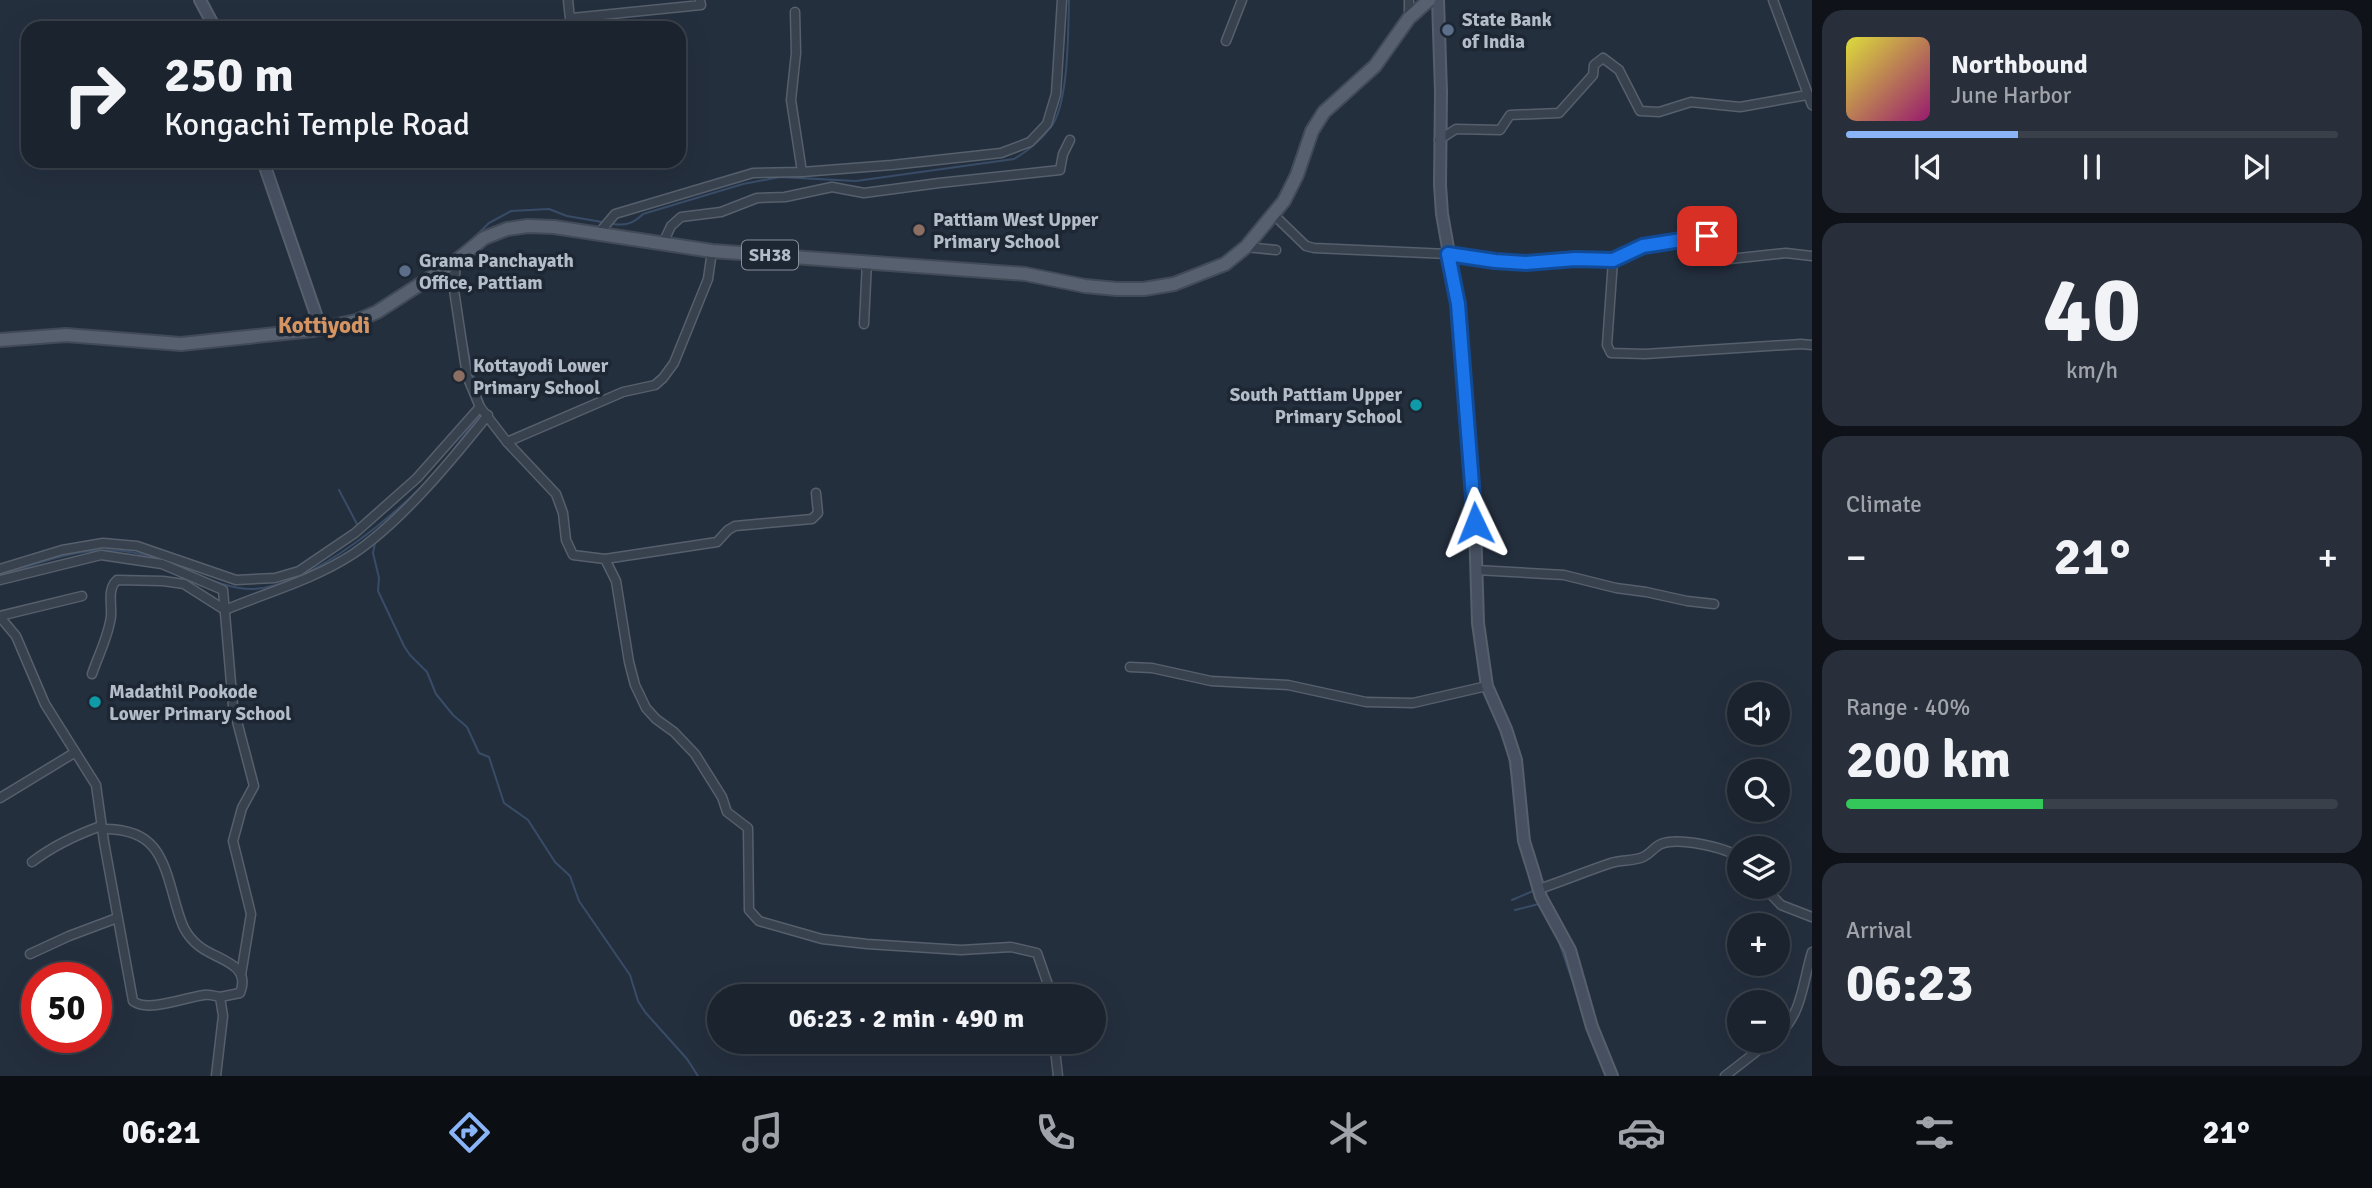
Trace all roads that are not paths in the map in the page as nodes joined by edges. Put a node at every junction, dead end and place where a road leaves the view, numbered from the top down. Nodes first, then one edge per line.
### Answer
1 (200, 0) edge
2 (568, 0) edge
3 (700, 0) edge
4 (1062, 0) edge
5 (1242, 0) edge
6 (1409, 0) edge
7 (1430, 0) edge
8 (1438, 0) edge
9 (1773, 0) edge
10 (796, 12) dead end
11 (572, 18) junction
12 (1409, 18) junction
13 (211, 21) edge
14 (572, 21) edge
15 (1226, 41) dead end
16 (1807, 95) junction
17 (1812, 105) edge
18 (1070, 140) dead end
19 (1439, 140) junction
20 (265, 168) edge
21 (802, 172) junction
22 (1274, 215) junction
23 (598, 234) junction
24 (663, 243) junction
25 (1246, 247) junction
26 (1276, 250) dead end
27 (712, 251) junction
28 (1448, 254) junction
29 (1812, 256) edge
30 (1613, 260) junction
31 (456, 261) junction
32 (867, 261) junction
33 (864, 324) dead end
34 (321, 329) junction
35 (0, 340) edge
36 (1812, 345) edge
37 (480, 407) junction
38 (488, 415) junction
39 (506, 442) junction
40 (816, 493) dead end
41 (605, 559) junction
42 (0, 569) edge
43 (1476, 570) junction
44 (0, 580) edge
45 (82, 596) dead end
46 (1714, 604) dead end
47 (225, 610) junction
48 (0, 616) edge
49 (1130, 667) dead end
50 (92, 674) dead end
51 (1486, 687) junction
52 (74, 753) junction
53 (0, 798) edge
54 (101, 828) junction
55 (1727, 852) edge
56 (32, 862) dead end
57 (1539, 889) junction
58 (1775, 899) edge
59 (1812, 917) edge
60 (117, 918) junction
61 (1812, 952) edge
62 (30, 954) dead end
63 (241, 975) junction
64 (1048, 984) edge
65 (220, 997) junction
66 (1790, 1024) edge
67 (1755, 1053) edge
68 (1055, 1054) edge
69 (215, 1076) edge
70 (1058, 1076) edge
71 (1612, 1076) edge
72 (1726, 1076) edge

1 - 13 main road
2 - 11 street
3 - 11 street
4 - 21 street
5 - 15 street
6 - 12 street
7 - 12 main road, SH38
8 - 19 main road
9 - 16 street
10 - 21 street
11 - 14 street
12 - 22 main road, SH38
16 - 17 street
16 - 19 street
18 - 24 street
19 - 28 main road
20 - 34 main road
21 - 23 street
22 - 25 main road, SH38
22 - 28 street
23 - 24 main road, SH38
23 - 31 main road, SH38
24 - 27 main road, SH38
25 - 26 street
25 - 32 main road, SH38
27 - 32 main road, SH38
27 - 39 street
28 - 30 street
28 - 43 main road
29 - 30 street
30 - 36 street
31 - 34 main road, SH38
31 - 37 street
32 - 33 street
34 - 35 main road, SH38
37 - 38 street
37 - 42 street
38 - 39 street
38 - 47 street
39 - 41 street
40 - 41 street
41 - 64 street
43 - 46 street
43 - 51 main road
44 - 47 street
45 - 48 street
47 - 50 street
47 - 63 street
48 - 52 street
49 - 51 street
51 - 57 main road
52 - 53 street
52 - 54 street
54 - 56 street
54 - 60 street
54 - 63 street
55 - 57 street
57 - 71 main road
58 - 59 street
60 - 62 street
60 - 65 street
61 - 66 street
63 - 65 street
65 - 69 street
67 - 72 street
68 - 70 street

